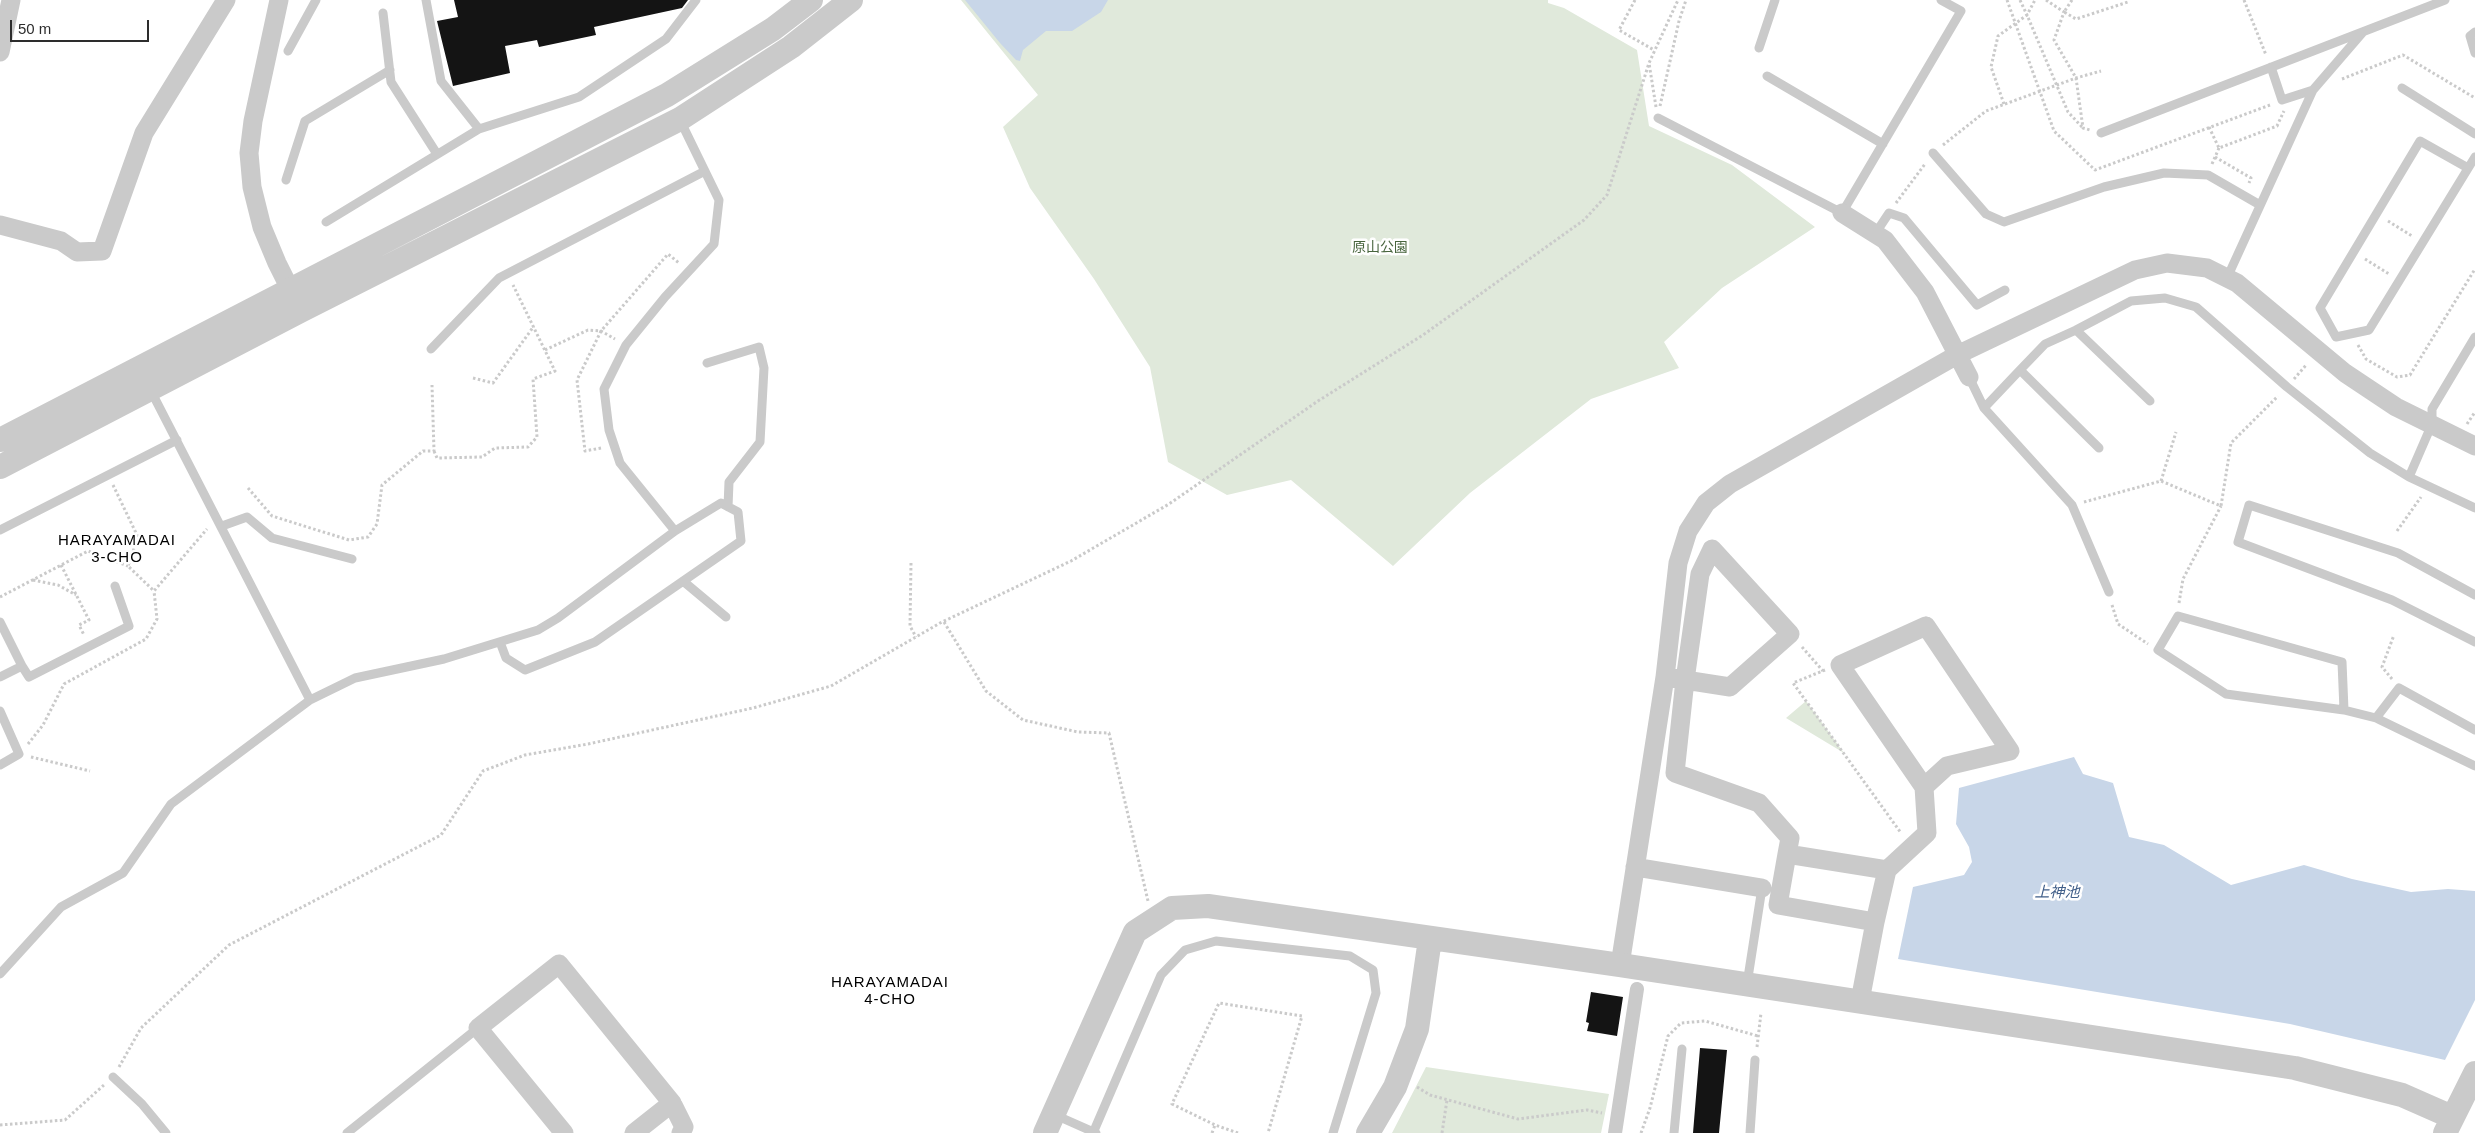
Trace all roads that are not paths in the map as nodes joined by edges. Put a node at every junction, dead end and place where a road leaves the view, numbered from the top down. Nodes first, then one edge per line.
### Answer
1 (10, 0) edge
2 (226, 0) edge
3 (279, 0) edge
4 (316, 0) edge
5 (426, 0) edge
6 (696, 0) edge
7 (811, 0) edge
8 (851, 0) edge
9 (1775, 0) edge
10 (1941, 0) edge
11 (2445, 0) edge
12 (382, 13) dead end
13 (2365, 31) junction
14 (2475, 32) edge
15 (1759, 48) dead end
16 (288, 50) dead end
17 (0, 52) edge
18 (2475, 53) edge
19 (2271, 67) junction
20 (390, 70) junction
21 (1767, 76) dead end
22 (2402, 88) dead end
23 (2313, 90) junction
24 (1658, 118) road end
25 (680, 119) junction
26 (478, 128) junction
27 (2101, 133) road end
28 (2475, 134) edge
29 (1883, 144) junction
30 (1933, 153) road end
31 (437, 154) junction
32 (2475, 157) edge
33 (2468, 168) junction
34 (705, 171) junction
35 (286, 180) dead end
36 (2260, 205) junction
37 (1842, 213) junction
38 (326, 222) dead end
39 (0, 225) edge
40 (1876, 234) junction
41 (2227, 278) junction
42 (290, 289) junction
43 (2005, 290) dead end
44 (302, 310) junction
45 (2076, 330) junction
46 (2475, 337) edge
47 (431, 349) dead end
48 (1957, 355) junction
49 (707, 363) dead end
50 (2020, 370) junction
51 (1970, 377) joint
52 (150, 389) junction
53 (2150, 401) dead end
54 (1984, 408) junction
55 (2432, 424) junction
56 (0, 440) edge
57 (177, 440) junction
58 (2475, 446) edge
59 (2099, 448) dead end
60 (0, 467) edge
61 (2409, 477) junction
62 (728, 507) junction
63 (2475, 508) edge
64 (222, 526) junction
65 (0, 530) edge
66 (675, 531) junction
67 (352, 559) dead end
68 (684, 581) junction
69 (115, 586) dead end
70 (2109, 592) road end
71 (2475, 595) edge
72 (726, 617) dead end
73 (0, 622) edge
74 (500, 642) junction
75 (2475, 642) edge
76 (22, 666) junction
77 (0, 677) edge
78 (1665, 677) junction
79 (1685, 680) junction
80 (310, 700) junction
81 (2344, 710) junction
82 (0, 711) edge
83 (2376, 718) junction
84 (2475, 730) edge
85 (0, 765) edge
86 (2475, 766) edge
87 (1924, 787) junction
88 (1787, 854) junction
89 (1635, 867) junction
90 (1887, 870) junction
91 (1762, 888) joint
92 (1875, 922) junction
93 (1430, 939) junction
94 (1620, 965) junction
95 (0, 974) edge
96 (1746, 984) junction
97 (1637, 989) dead end
98 (1860, 1001) junction
99 (478, 1028) junction
100 (1682, 1049) dead end
101 (1755, 1060) road end
102 (2475, 1073) edge
103 (113, 1076) road end
104 (672, 1103) junction
105 (1049, 1124) edge
106 (2453, 1128) edge
107 (166, 1133) edge
108 (346, 1133) edge
109 (564, 1133) edge
110 (634, 1133) edge
111 (681, 1133) edge
112 (1094, 1133) edge
113 (1334, 1133) edge
114 (1368, 1133) edge
115 (1615, 1133) edge
116 (1674, 1133) edge
117 (1750, 1133) edge

1 - 17 street
2 - 39 street
3 - 42 street
4 - 16 lane
5 - 26 lane
6 - 26 lane
7 - 42 street
8 - 25 street
9 - 15 lane
10 - 29 lane
11 - 13 lane
12 - 20 lane
13 - 19 lane
13 - 23 lane
14 - 18 lane
19 - 23 lane
19 - 27 lane
20 - 31 lane
20 - 35 lane
21 - 29 lane
22 - 28 lane
23 - 36 lane
24 - 37 lane
25 - 34 lane
25 - 44 street
26 - 31 lane
29 - 37 lane
30 - 36 lane
31 - 38 lane
32 - 33 lane
33 - 33 lane
34 - 47 lane
34 - 66 lane
36 - 41 lane
37 - 40 street
40 - 43 lane
40 - 48 street
41 - 48 street
41 - 55 street
42 - 44 street
42 - 56 street
44 - 52 street
45 - 50 lane
45 - 53 lane
45 - 61 lane
46 - 55 lane
48 - 51 street
48 - 78 street
49 - 62 lane
50 - 54 lane
50 - 59 lane
51 - 54 lane
52 - 57 lane
52 - 60 street
54 - 70 lane
55 - 58 street
55 - 61 lane
57 - 64 lane
57 - 65 lane
61 - 63 lane
62 - 66 lane
62 - 68 lane
64 - 67 lane
64 - 80 lane
66 - 74 lane
68 - 72 lane
68 - 74 lane
69 - 76 lane
71 - 75 lane
73 - 76 lane
74 - 80 lane
76 - 77 lane
78 - 79 street
78 - 89 street
79 - 79 street
79 - 88 street
80 - 95 lane
81 - 81 lane
81 - 83 lane
82 - 85 lane
83 - 84 lane
83 - 86 lane
87 - 87 street
87 - 90 street
88 - 90 street
88 - 92 street
89 - 91 street
89 - 94 street
90 - 92 street
91 - 96 lane
92 - 98 street
93 - 94 street
93 - 105 street
93 - 114 street
94 - 96 street
96 - 98 street
97 - 115 street
98 - 106 street
99 - 104 street
99 - 108 lane
99 - 109 street
100 - 116 lane
101 - 117 lane
102 - 106 street
103 - 107 lane
104 - 110 street
104 - 111 street
105 - 112 lane
112 - 113 lane

